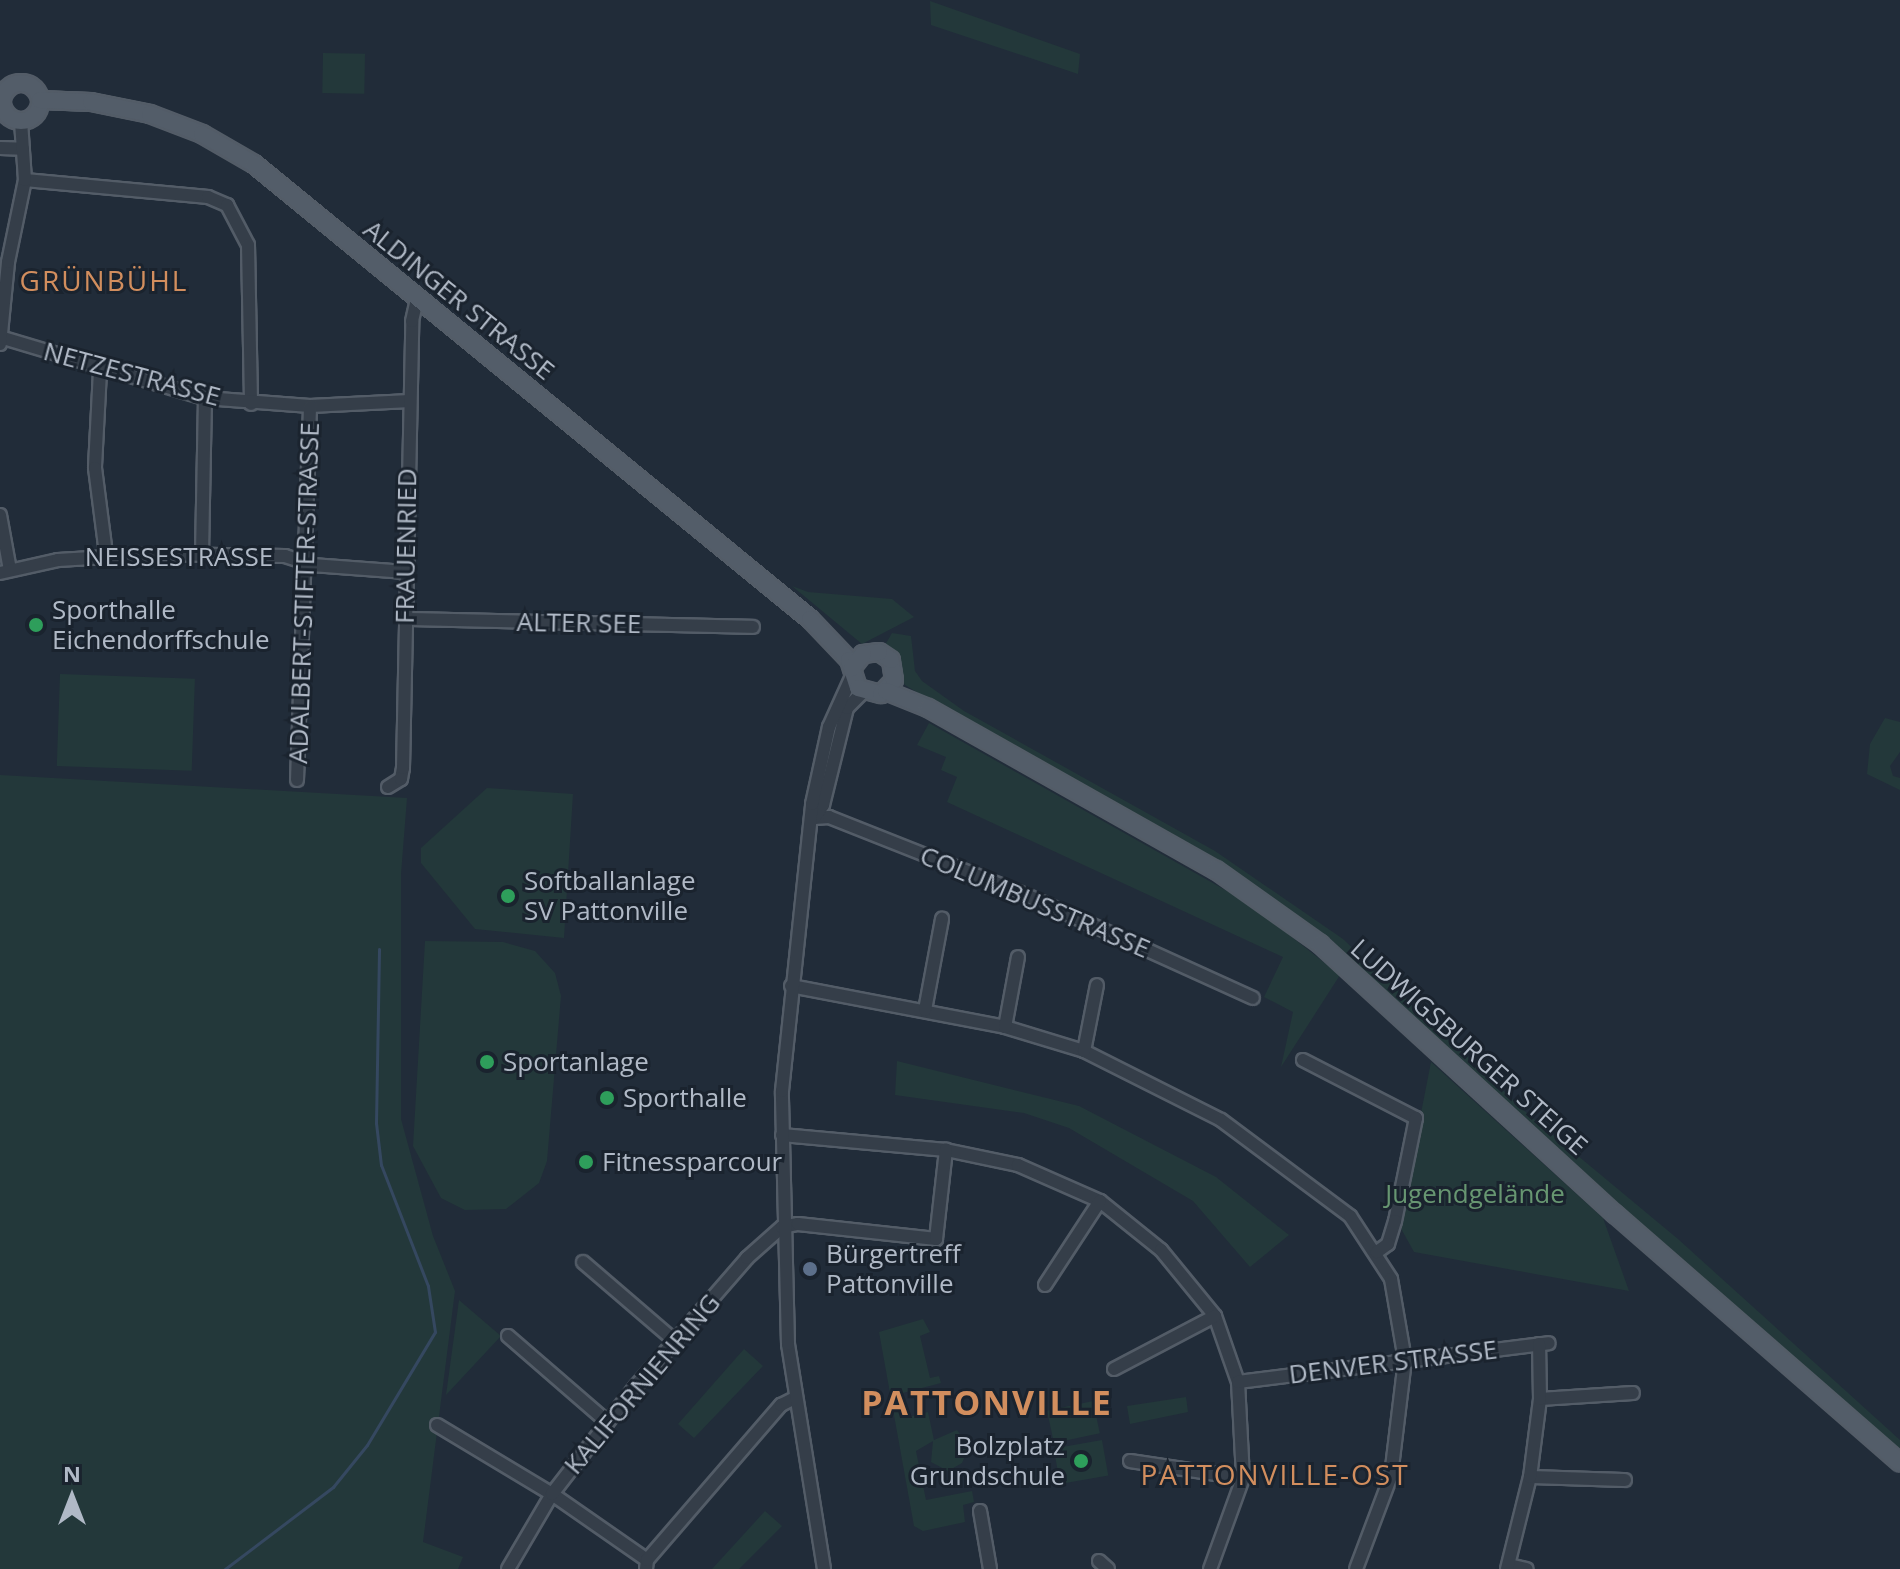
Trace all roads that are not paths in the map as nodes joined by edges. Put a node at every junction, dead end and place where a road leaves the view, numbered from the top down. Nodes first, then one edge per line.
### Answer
1 (1, 97) edge
2 (40, 100) junction
3 (21, 121) junction
4 (0, 148) edge
5 (23, 149) junction
6 (25, 180) junction
7 (417, 299) junction
8 (0, 337) edge
9 (0, 344) edge
10 (100, 371) junction
11 (205, 398) junction
12 (410, 401) junction
13 (251, 404) junction
14 (310, 406) junction
15 (0, 515) edge
16 (106, 554) junction
17 (202, 554) junction
18 (303, 561) junction
19 (5, 572) edge
20 (406, 572) junction
21 (405, 619) junction
22 (753, 627) dead end
23 (856, 666) junction
24 (895, 674) junction
25 (886, 691) junction
26 (863, 692) junction
27 (928, 708) junction
28 (297, 780) dead end
29 (388, 787) dead end
30 (814, 818) junction
31 (942, 919) dead end
32 (1018, 957) dead end
33 (1097, 985) dead end
34 (791, 986) junction
35 (1253, 998) dead end
36 (925, 1010) junction
37 (1005, 1027) junction
38 (1084, 1051) junction
39 (1303, 1060) dead end
40 (782, 1135) junction
41 (946, 1150) junction
42 (1100, 1201) junction
43 (782, 1227) junction
44 (1377, 1252) junction
45 (583, 1262) dead end
46 (1045, 1285) dead end
47 (1215, 1316) junction
48 (508, 1336) dead end
49 (675, 1341) junction
50 (1405, 1360) junction
51 (1114, 1369) dead end
52 (1238, 1382) junction
53 (1633, 1393) dead end
54 (795, 1398) junction
55 (1540, 1399) junction
56 (606, 1421) junction
57 (437, 1425) dead end
58 (1130, 1461) dead end
59 (1900, 1463) edge
60 (1530, 1477) junction
61 (1243, 1478) junction
62 (1625, 1480) dead end
63 (552, 1494) junction
64 (980, 1511) dead end
65 (646, 1564) edge
66 (824, 1567) edge
67 (1508, 1567) edge
68 (508, 1569) edge
69 (810, 1569) edge
70 (990, 1569) edge
71 (1210, 1569) edge
72 (1356, 1569) edge
73 (1527, 1569) edge

1 - 2 main road
1 - 3 main road
2 - 3 main road
2 - 7 main road, ALDINGER STRASSE
3 - 5 street
4 - 5 street
5 - 6 street
6 - 8 street
6 - 13 street
7 - 12 street, FRAUENRIED
7 - 23 main road, ALDINGER STRASSE
8 - 9 street
8 - 10 street, NETZESTRASSE
10 - 11 street, NETZESTRASSE
10 - 16 street
11 - 13 street, NETZESTRASSE
11 - 17 street
12 - 14 street, NETZESTRASSE
12 - 20 street, FRAUENRIED
13 - 14 street, NETZESTRASSE
14 - 18 street, ADALBERT-STIFTER-STRASSE
15 - 19 street
16 - 17 street, NEISSESTRASSE
16 - 19 street, NEISSESTRASSE
17 - 18 street, NEISSESTRASSE
18 - 20 street, NEISSESTRASSE
18 - 28 street, ADALBERT-STIFTER-STRASSE
20 - 21 street, FRAUENRIED
21 - 22 street, ALTER SEE
21 - 29 street, FRAUENRIED
23 - 24 main road, ALDINGER STRASSE
23 - 26 main road
23 - 30 street
24 - 25 main road
24 - 27 main road
25 - 26 main road
25 - 27 main road
26 - 30 street
27 - 59 main road, LUDWIGSBURGER STEIGE
30 - 34 street
30 - 35 street, COLUMBUSSTRASSE
31 - 36 street
32 - 37 street
33 - 38 street
34 - 36 street
34 - 40 street
36 - 37 street
37 - 38 street
38 - 44 street
39 - 44 street
40 - 41 street
40 - 43 street
41 - 42 street
41 - 43 street
42 - 46 street
42 - 47 street
43 - 49 street, KALIFORNIENRING
43 - 54 street
44 - 50 street
45 - 49 street
47 - 51 street
47 - 52 street
48 - 56 street
49 - 56 street, KALIFORNIENRING
50 - 52 street, DENVER STRASSE
50 - 55 street, DENVER STRASSE
50 - 72 street
52 - 61 street
53 - 55 street
54 - 65 street
54 - 66 street
55 - 60 street
56 - 63 street, KALIFORNIENRING
57 - 63 street
58 - 61 street
60 - 62 street
60 - 67 street
61 - 71 street
63 - 65 street, KALIFORNIENRING
63 - 68 street
64 - 70 street
66 - 69 street
67 - 73 street

